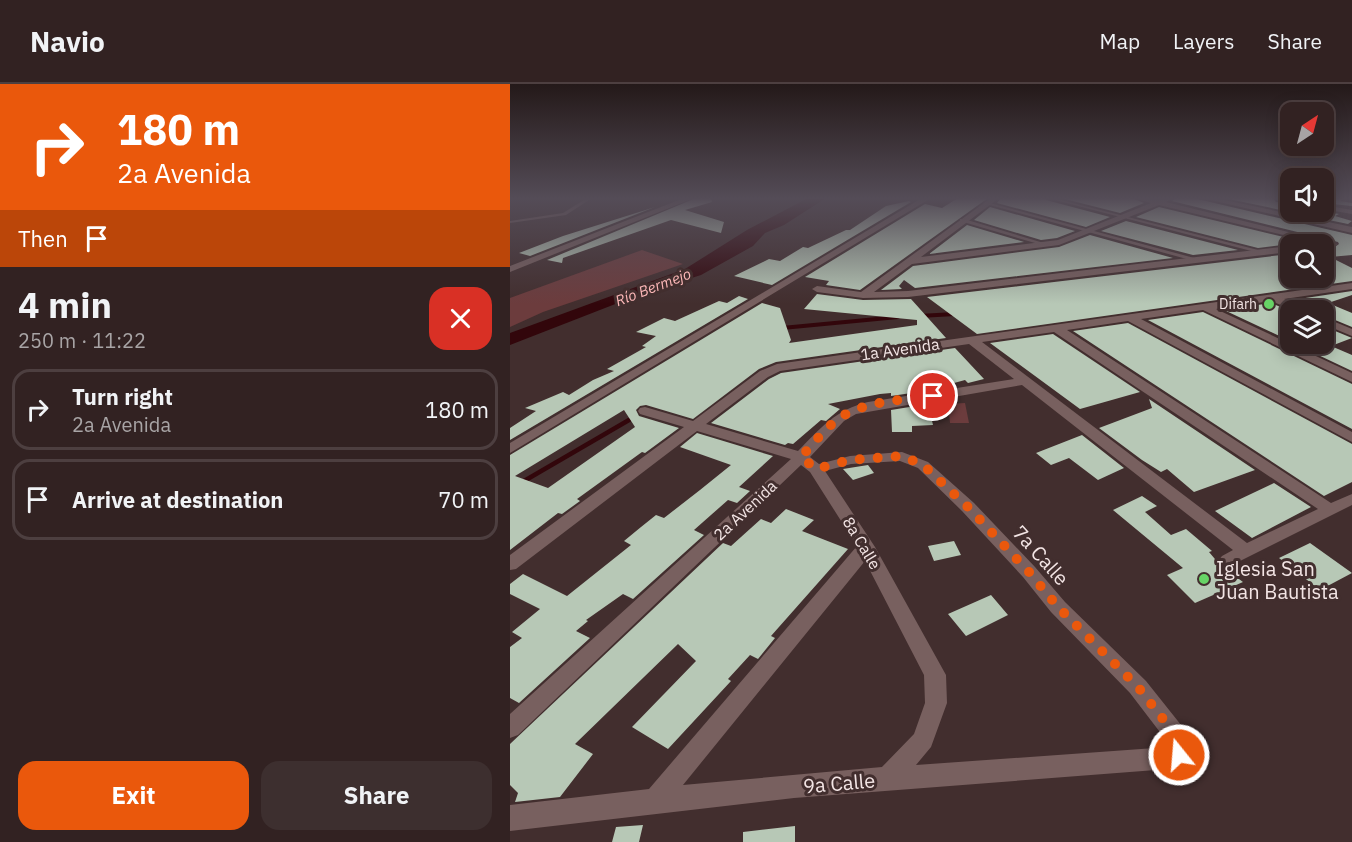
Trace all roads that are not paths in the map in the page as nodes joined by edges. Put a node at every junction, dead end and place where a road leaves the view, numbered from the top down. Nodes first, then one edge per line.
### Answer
1 (600, 233) edge
2 (868, 233) edge
3 (945, 233) edge
4 (1008, 233) edge
5 (1082, 233) edge
6 (1100, 233) edge
7 (1191, 233) edge
8 (1318, 233) edge
9 (1325, 233) edge
10 (1341, 238) edge
11 (1044, 244) junction
12 (1280, 250) edge
13 (1263, 252) junction
14 (1196, 260) junction
15 (910, 261) junction
16 (510, 269) edge
17 (1338, 286) junction
18 (1352, 286) edge
19 (817, 289) dead end
20 (1352, 292) edge
21 (863, 295) junction
22 (1271, 297) junction
23 (1280, 301) edge
24 (1204, 307) junction
25 (1130, 318) junction
26 (1334, 325) edge
27 (1056, 328) junction
28 (1352, 333) edge
29 (970, 339) junction
30 (1352, 378) edge
31 (1024, 381) junction
32 (645, 411) dead end
33 (696, 427) junction
34 (1352, 438) edge
35 (510, 449) edge
36 (801, 457) junction
37 (816, 469) junction
38 (1352, 499) edge
39 (1330, 510) junction
40 (866, 547) junction
41 (1246, 551) junction
42 (1228, 560) dead end
43 (510, 564) edge
44 (510, 728) edge
45 (1169, 758) joint
46 (888, 778) junction
47 (656, 800) junction
48 (510, 818) edge

1 - 16 street
2 - 35 street
3 - 15 street
4 - 11 lane
5 - 11 street
6 - 14 lane
7 - 13 lane
8 - 10 street
9 - 10 street
11 - 15 street
12 - 13 street
13 - 14 street
14 - 21 street
15 - 21 street
17 - 18 street, 1a Avenida
17 - 20 street
17 - 22 street, 1a Avenida
19 - 21 street
22 - 23 street
22 - 24 street, 1a Avenida
24 - 25 street, 1a Avenida
24 - 30 street
25 - 27 street, 1a Avenida
25 - 34 street
26 - 28 street
27 - 29 street, 1a Avenida
27 - 39 street
29 - 31 street
29 - 33 street, 1a Avenida
31 - 36 street, 2a Avenida
31 - 41 street
32 - 33 street, 8a Calle
33 - 36 street, 8a Calle
33 - 43 street, 1a Avenida
36 - 37 street, 8a Calle
36 - 44 street, 2a Avenida
37 - 40 street, 8a Calle
37 - 45 street, 7a Calle
38 - 39 street
39 - 41 street
40 - 46 street, 8a Calle
40 - 47 street
41 - 42 street
45 - 46 street, 9a Calle
46 - 47 street, 9a Calle
47 - 48 street, 9a Calle

